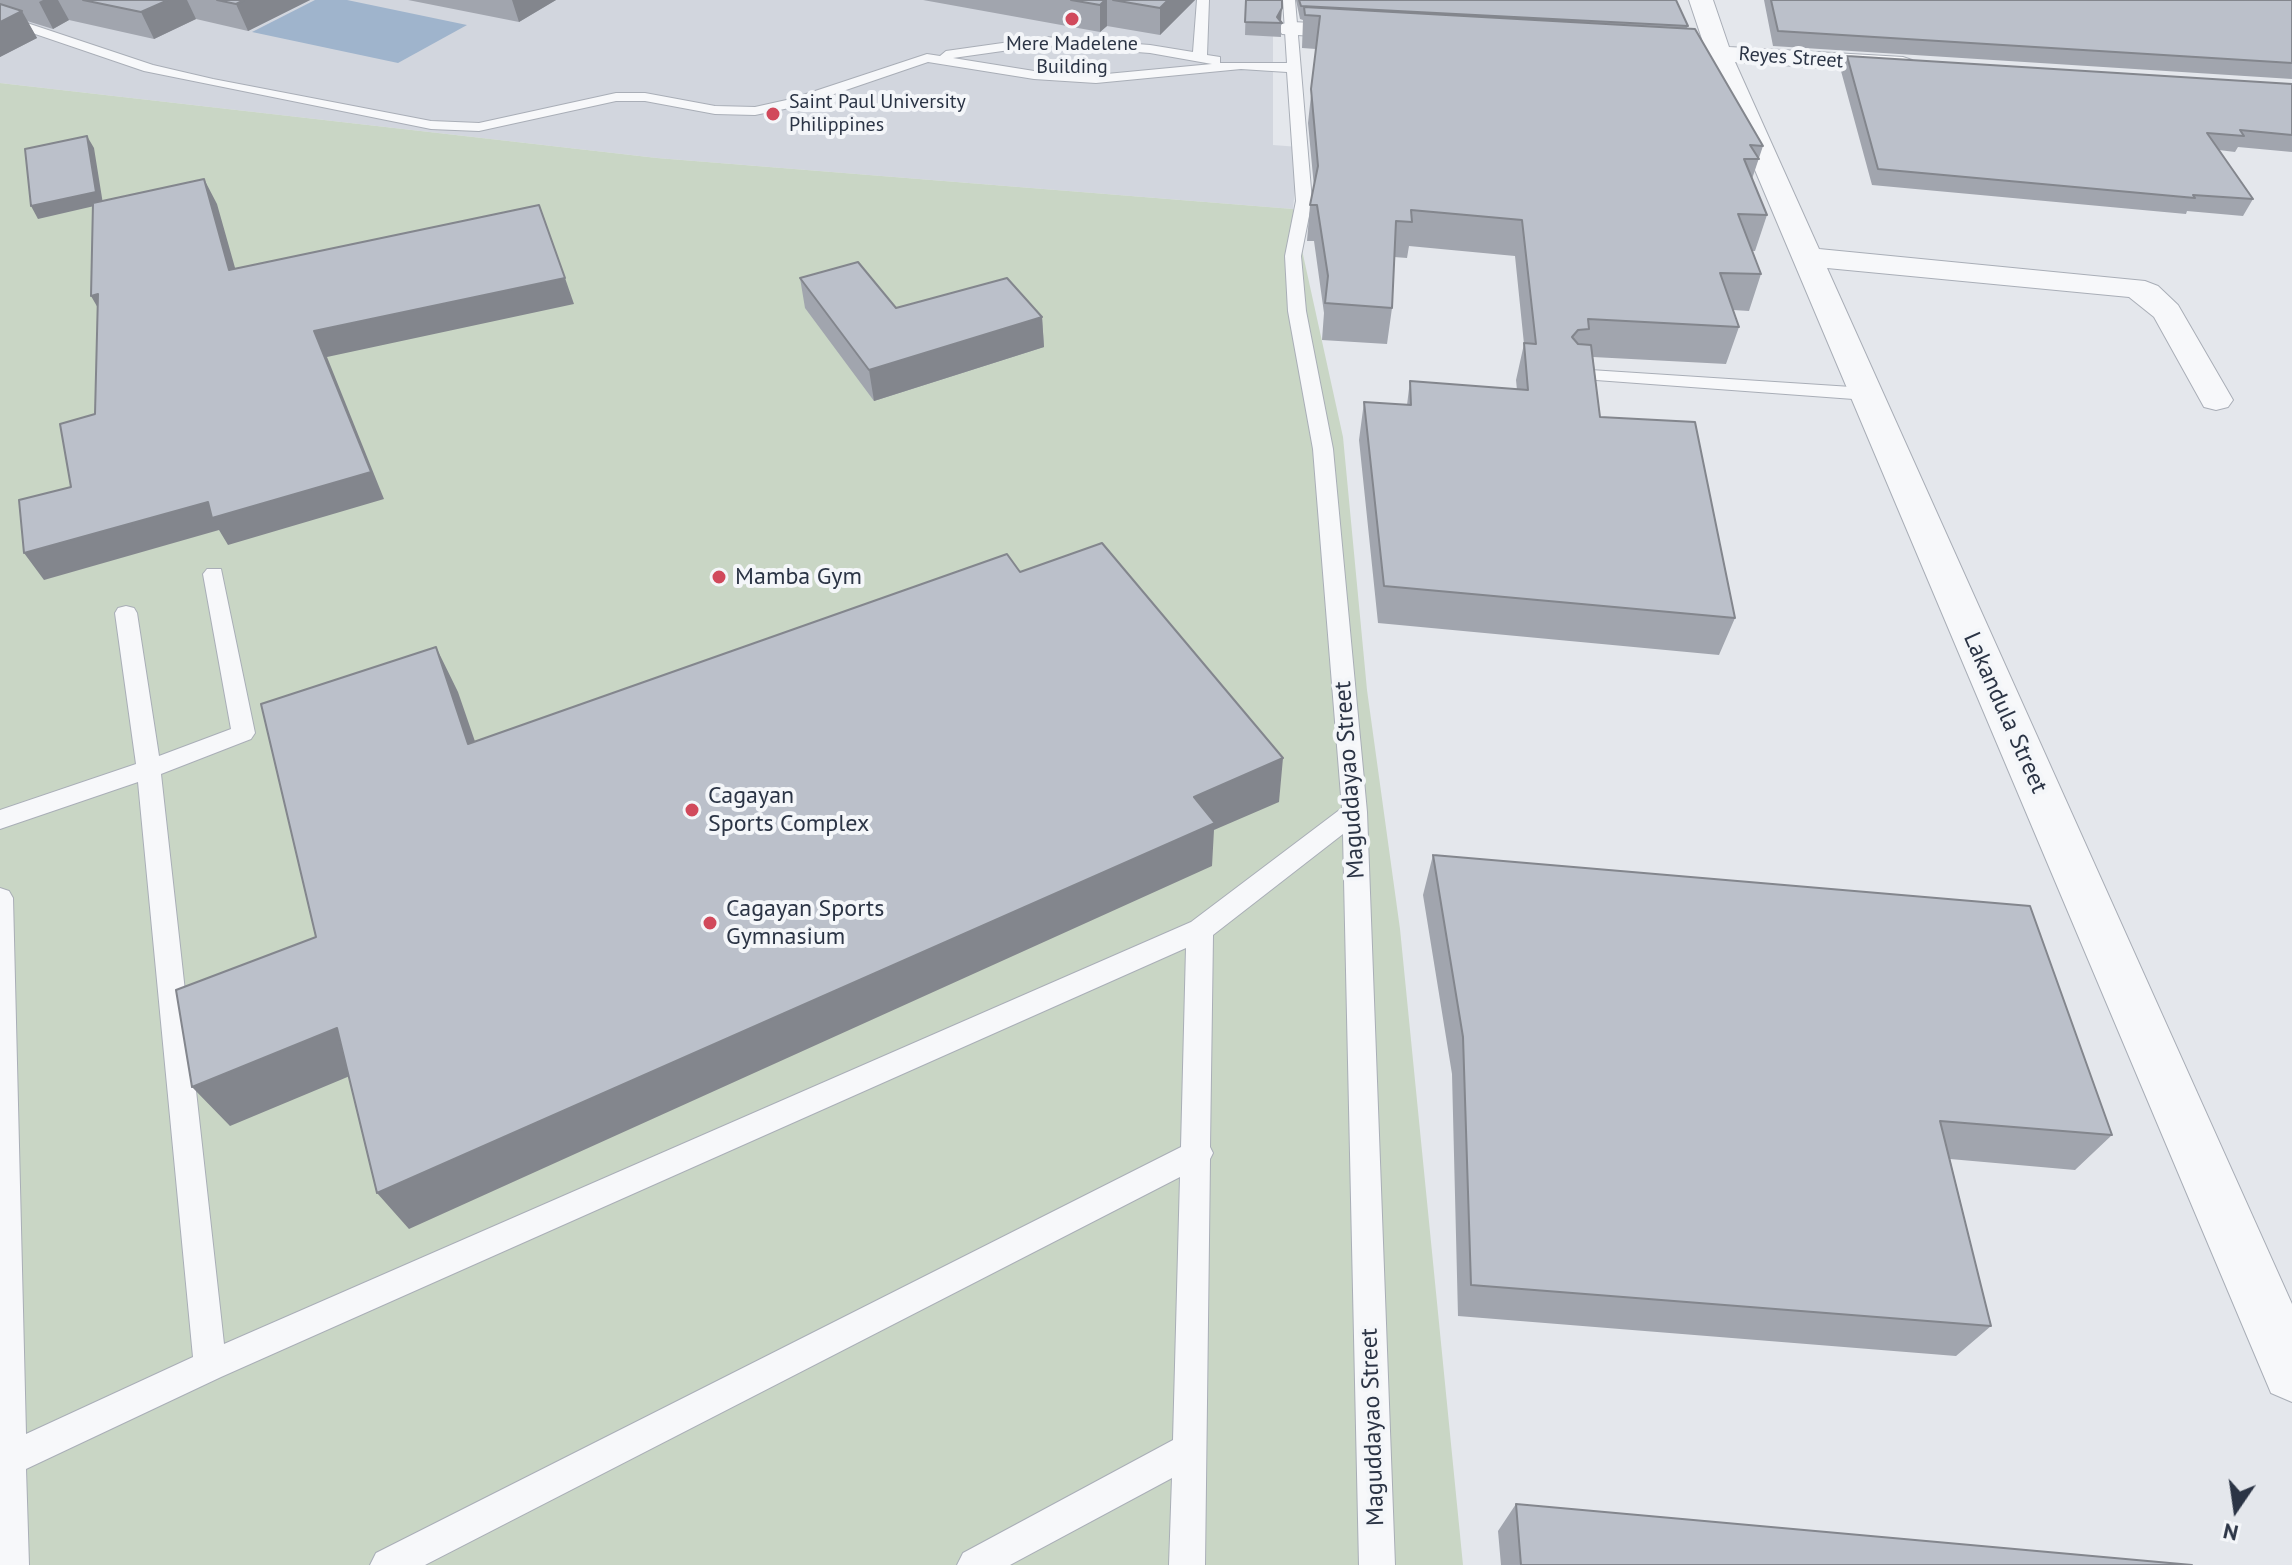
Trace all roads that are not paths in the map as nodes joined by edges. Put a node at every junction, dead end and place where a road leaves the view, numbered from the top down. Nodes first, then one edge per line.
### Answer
1 (1203, 0) edge
2 (1289, 0) edge
3 (1701, 0) edge
4 (0, 18) edge
5 (1291, 29) junction
6 (1381, 33) edge
7 (1672, 50) edge
8 (1719, 54) junction
9 (1200, 56) junction
10 (927, 58) junction
11 (1241, 65) junction
12 (1926, 66) edge
13 (1294, 68) junction
14 (1807, 257) junction
15 (1575, 374) edge
16 (1867, 394) junction
17 (2216, 400) dead end
18 (214, 574) dead end
19 (126, 613) dead end
20 (268, 724) edge
21 (243, 733) junction
22 (149, 769) junction
23 (1355, 812) junction
24 (0, 820) edge
25 (0, 898) edge
26 (1200, 930) junction
27 (1198, 1153) junction
28 (210, 1366) junction
29 (2292, 1372) edge
30 (1189, 1450) junction
31 (8, 1460) junction
32 (11, 1565) edge
33 (388, 1565) edge
34 (975, 1565) edge
35 (1187, 1565) edge
36 (1377, 1565) edge

1 - 9 lane
2 - 5 lane, Maguddayao Street
3 - 8 street, Lakandula Street
4 - 10 lane
5 - 6 street
5 - 13 lane, Maguddayao Street
7 - 8 street, Reyes Street
8 - 12 street, Reyes Street
8 - 14 street, Lakandula Street
9 - 10 lane
9 - 11 lane
10 - 11 lane
11 - 13 lane
13 - 23 lane, Maguddayao Street
14 - 16 street, Lakandula Street
14 - 17 street
15 - 16 lane
16 - 29 street, Lakandula Street
18 - 21 lane
19 - 22 lane
20 - 21 lane
21 - 22 lane
22 - 24 lane
22 - 28 lane
23 - 26 lane
23 - 36 lane, Maguddayao Street
25 - 31 lane
26 - 27 lane
26 - 28 lane
27 - 30 lane
27 - 33 lane
28 - 31 lane
30 - 34 lane
30 - 35 lane
31 - 32 lane

